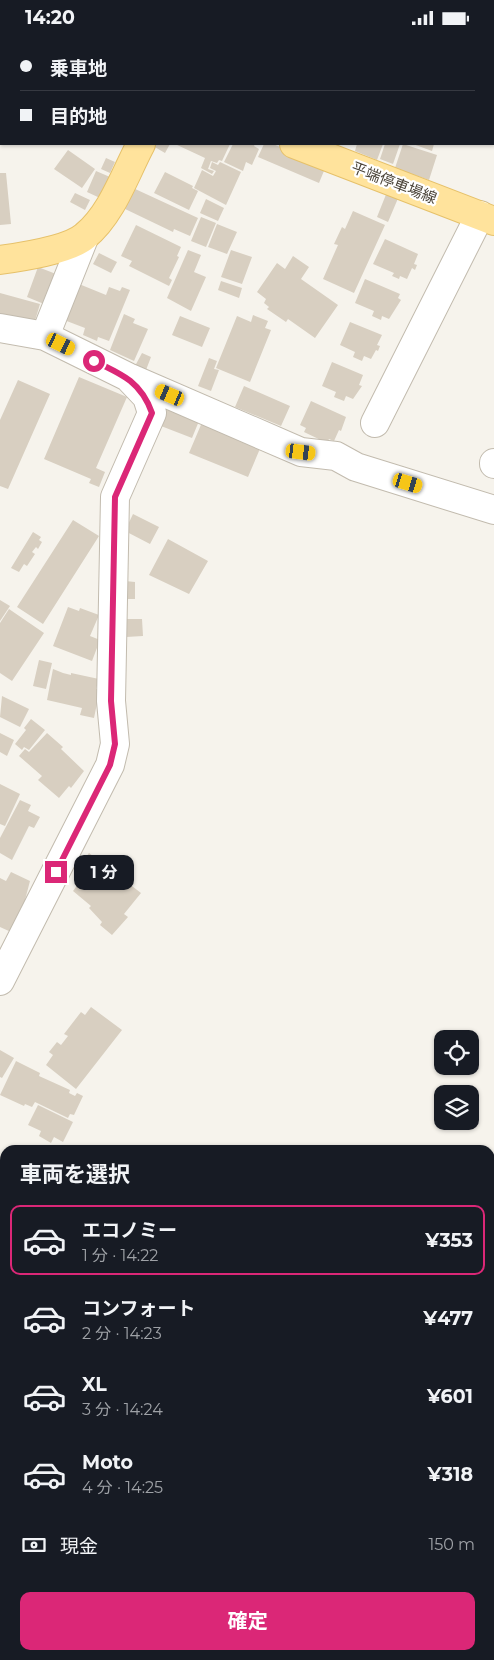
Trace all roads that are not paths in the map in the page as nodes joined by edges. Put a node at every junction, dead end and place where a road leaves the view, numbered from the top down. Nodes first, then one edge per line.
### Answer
1 (140, 145) edge
2 (297, 145) edge
3 (487, 218) edge
4 (84, 238) junction
5 (0, 260) edge
6 (0, 328) edge
7 (45, 336) junction
8 (128, 377) junction
9 (375, 423) dead end
10 (494, 510) edge
11 (0, 981) edge

1 - 4 main road
2 - 3 main road, 平端停車場線
3 - 9 street
4 - 5 main road
4 - 7 street
6 - 7 street
7 - 8 street
8 - 10 street
8 - 11 street

